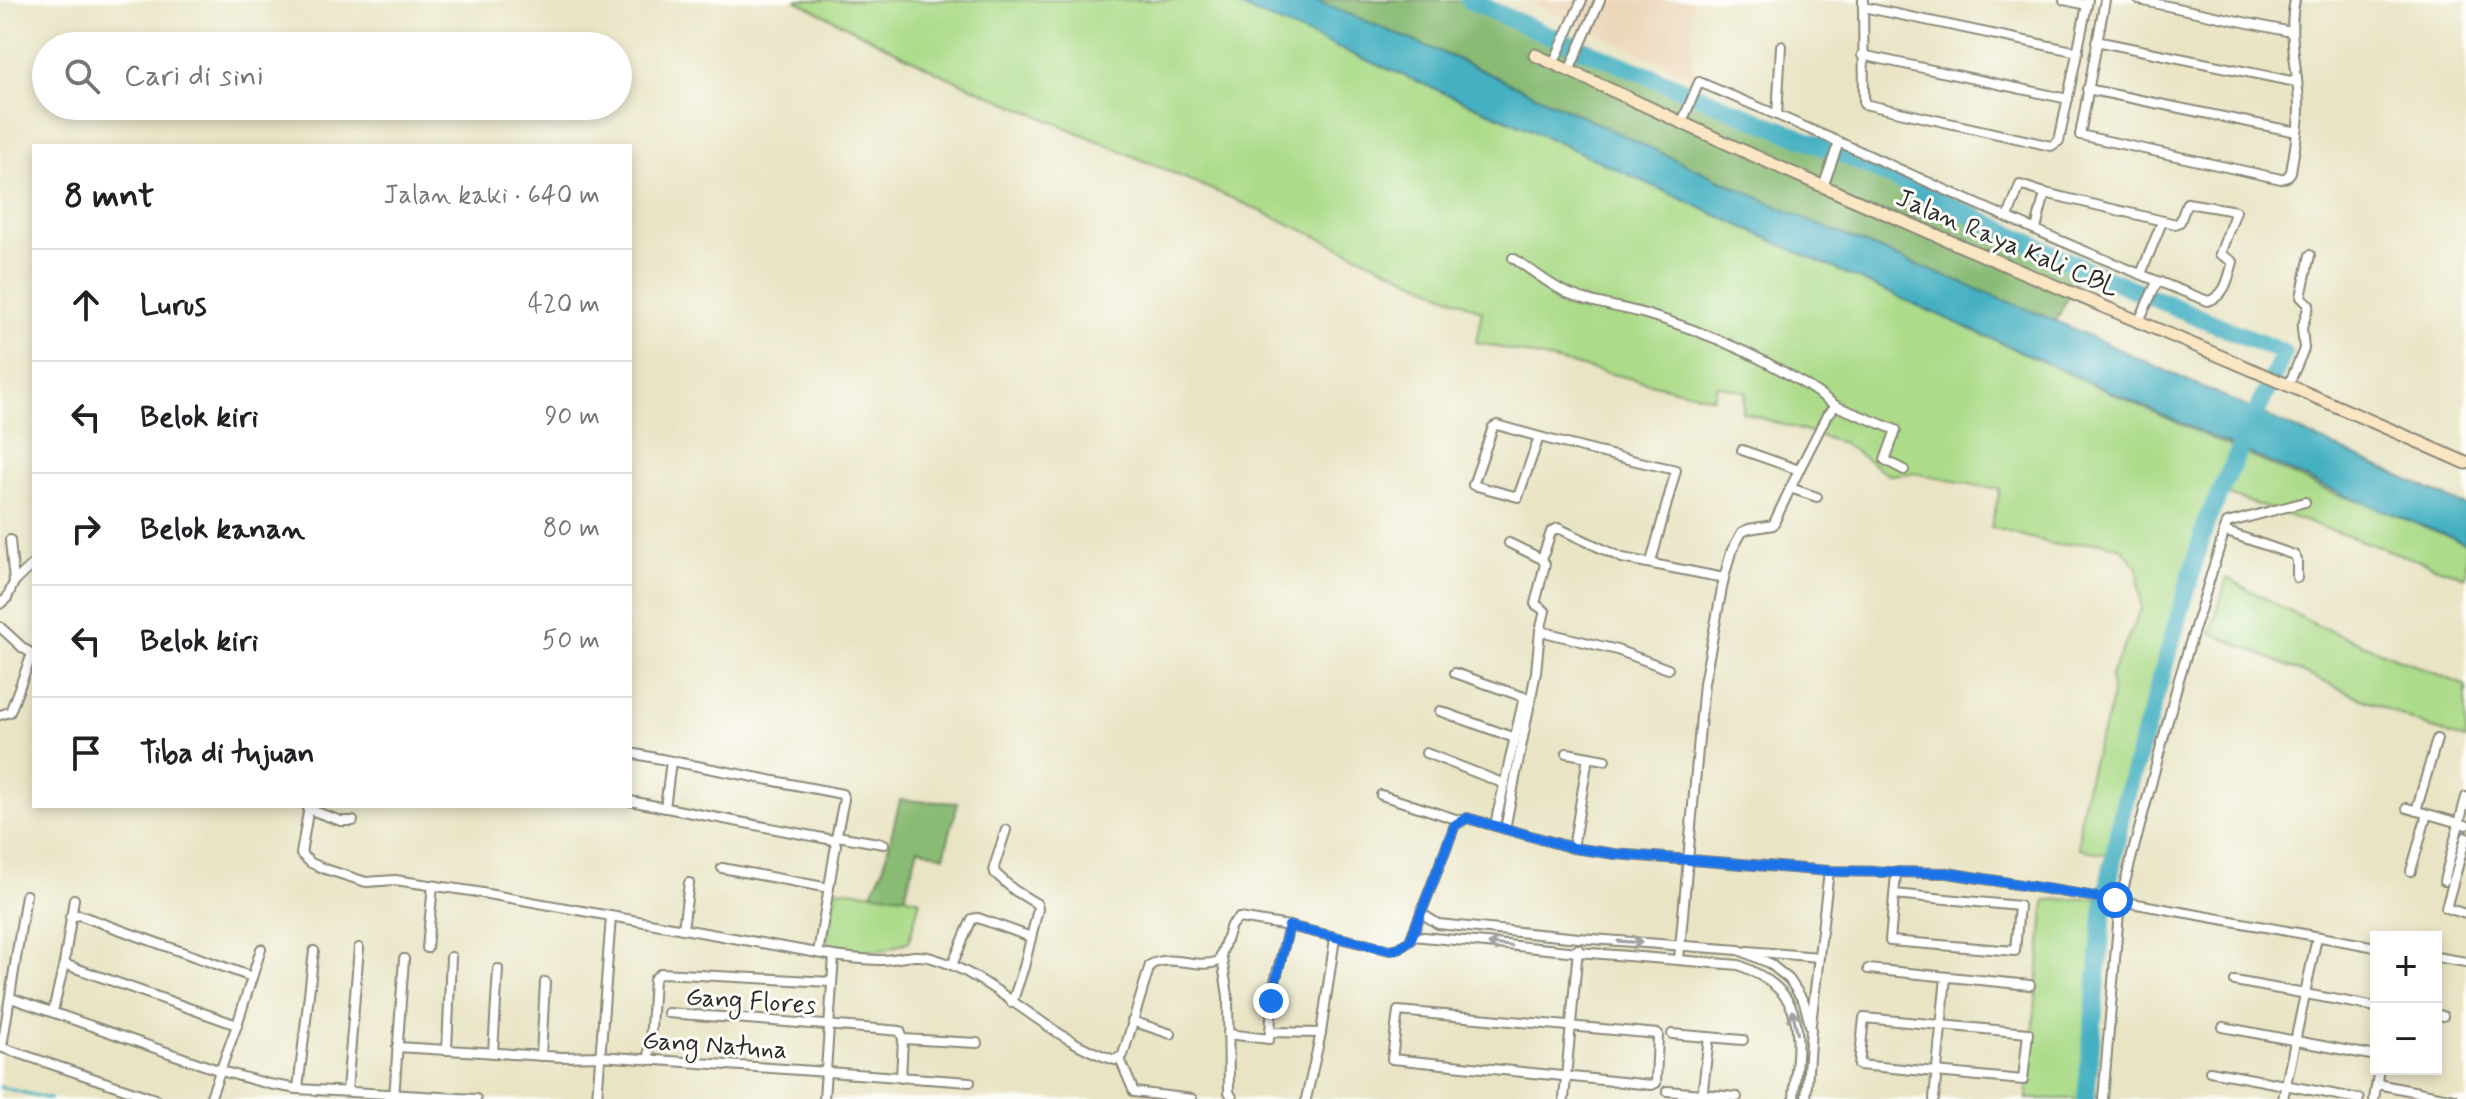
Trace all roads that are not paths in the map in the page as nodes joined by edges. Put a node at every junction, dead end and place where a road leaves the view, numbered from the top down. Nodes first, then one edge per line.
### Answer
1 (1582, 0) edge
2 (1600, 0) edge
3 (2064, 0) edge
4 (2105, 0) edge
5 (2139, 0) edge
6 (2295, 0) edge
7 (2088, 2) edge
8 (1863, 3) edge
9 (2291, 32) junction
10 (2096, 41) junction
11 (1781, 46) dead end
12 (2078, 52) junction
13 (1535, 55) dead end
14 (1862, 55) junction
15 (1553, 64) junction
16 (1569, 71) junction
17 (2296, 82) junction
18 (2087, 89) junction
19 (2068, 99) junction
20 (1777, 115) junction
21 (1682, 122) junction
22 (2297, 132) junction
23 (1838, 144) junction
24 (1823, 187) junction
25 (2045, 193) junction
26 (2008, 217) junction
27 (2162, 222) junction
28 (2036, 229) junction
29 (2310, 255) dead end
30 (1513, 258) dead end
31 (2141, 274) junction
32 (2156, 283) junction
33 (2138, 323) junction
34 (2292, 378) junction
35 (1836, 406) junction
36 (1539, 437) junction
37 (1742, 450) dead end
38 (2466, 463) edge
39 (1799, 470) junction
40 (1904, 470) dead end
41 (1790, 488) junction
42 (1817, 497) dead end
43 (2305, 502) dead end
44 (2224, 531) junction
45 (10, 540) dead end
46 (1509, 543) dead end
47 (1542, 559) junction
48 (1651, 562) junction
49 (32, 565) edge
50 (1724, 578) junction
51 (2297, 578) dead end
52 (14, 582) junction
53 (0, 604) edge
54 (0, 627) edge
55 (1540, 631) junction
56 (32, 654) edge
57 (32, 657) edge
58 (1668, 669) dead end
59 (1455, 673) dead end
60 (1440, 711) dead end
61 (0, 715) edge
62 (1515, 738) junction
63 (2437, 739) dead end
64 (632, 753) edge
65 (1426, 753) dead end
66 (1567, 753) dead end
67 (1588, 757) junction
68 (1605, 760) dead end
69 (671, 761) junction
70 (1505, 784) junction
71 (1381, 795) dead end
72 (2466, 797) edge
73 (632, 801) edge
74 (308, 808) edge
75 (665, 808) junction
76 (2427, 814) junction
77 (1459, 820) junction
78 (353, 821) dead end
79 (2462, 824) edge
80 (1495, 825) junction
81 (1505, 829) junction
82 (1006, 830) dead end
83 (2466, 837) edge
84 (836, 840) junction
85 (884, 844) dead end
86 (1573, 848) junction
87 (1689, 861) junction
88 (722, 868) dead end
89 (1829, 871) junction
90 (2411, 871) dead end
91 (1896, 874) junction
92 (2444, 881) dead end
93 (689, 883) dead end
94 (433, 885) junction
95 (829, 888) junction
96 (1894, 894) junction
97 (26, 895) dead end
98 (74, 899) dead end
99 (2118, 900) junction
100 (1421, 913) junction
101 (2466, 914) edge
102 (70, 917) junction
103 (611, 917) junction
104 (1289, 926) junction
105 (683, 929) junction
106 (1413, 936) junction
107 (1031, 937) junction
108 (2317, 937) junction
109 (1335, 938) junction
110 (1579, 938) junction
111 (1681, 945) junction
112 (2370, 946) edge
113 (359, 948) dead end
114 (427, 948) dead end
115 (261, 949) dead end
116 (1739, 950) junction
117 (314, 951) dead end
118 (1578, 952) junction
119 (818, 953) junction
120 (834, 956) junction
121 (451, 957) dead end
122 (1819, 957) junction
123 (1222, 958) junction
124 (2442, 958) edge
125 (404, 959) dead end
126 (1679, 959) junction
127 (2466, 962) edge
128 (64, 964) junction
129 (952, 965) junction
130 (498, 969) dead end
131 (1868, 969) dead end
132 (252, 977) junction
133 (1946, 977) junction
134 (2235, 981) dead end
135 (545, 982) dead end
136 (831, 982) junction
137 (2030, 985) dead end
138 (2305, 995) junction
139 (11, 998) junction
140 (1012, 1003) junction
141 (2370, 1006) edge
142 (53, 1011) junction
143 (668, 1013) dead end
144 (1132, 1021) junction
145 (237, 1025) junction
146 (1941, 1025) junction
147 (830, 1026) junction
148 (1571, 1026) junction
149 (2223, 1027) dead end
150 (1811, 1029) junction
151 (1270, 1032) junction
152 (1321, 1033) junction
153 (1171, 1034) dead end
154 (1228, 1034) junction
155 (1672, 1034) dead end
156 (1709, 1037) junction
157 (903, 1039) junction
158 (1743, 1040) dead end
159 (2296, 1040) junction
160 (977, 1043) dead end
161 (1, 1047) edge
162 (397, 1047) junction
163 (447, 1050) junction
164 (493, 1053) junction
165 (2370, 1055) edge
166 (541, 1056) junction
167 (600, 1056) junction
168 (1120, 1059) junction
169 (649, 1060) junction
170 (221, 1071) junction
171 (2210, 1071) dead end
172 (1937, 1072) junction
173 (827, 1073) junction
174 (2378, 1075) edge
175 (1566, 1077) junction
176 (901, 1078) junction
177 (970, 1082) dead end
178 (2377, 1084) junction
179 (2286, 1085) junction
180 (298, 1089) junction
181 (347, 1090) junction
182 (1667, 1091) dead end
183 (394, 1096) edge
184 (1702, 1096) edge
185 (1737, 1097) dead end
186 (155, 1099) edge
187 (210, 1099) edge
188 (476, 1099) edge
189 (597, 1099) edge
190 (824, 1099) edge
191 (1192, 1099) edge
192 (1233, 1099) edge
193 (1306, 1099) edge
194 (1564, 1099) edge
195 (1794, 1099) edge
196 (1806, 1099) edge
197 (1934, 1099) edge
198 (2103, 1099) edge
199 (2283, 1099) edge
200 (2359, 1099) edge
201 (2374, 1099) edge
202 (2454, 1099) edge

1 - 15 street
2 - 16 street
3 - 7 street
4 - 10 street
5 - 9 street
6 - 9 street
7 - 12 street
8 - 12 street
8 - 14 street
9 - 17 street
10 - 17 street
10 - 18 street
11 - 20 street
12 - 19 street
13 - 15 main road, Jalan Raya Kali CBL
14 - 19 street
14 - 19 street
15 - 16 main road, Jalan Raya Kali CBL
16 - 21 main road, Jalan Raya Kali CBL
17 - 22 street
18 - 22 street
18 - 22 street
20 - 21 street
20 - 23 street
21 - 24 main road, Jalan Raya Kali CBL
23 - 24 street
23 - 26 street
24 - 33 main road, Jalan Raya Kali CBL
25 - 26 street
25 - 27 street
25 - 28 street
26 - 28 street
27 - 31 street
27 - 32 street
28 - 31 street
29 - 34 street
30 - 35 street
31 - 32 street
32 - 33 street
33 - 34 main road, Jalan Raya Kali CBL
34 - 38 main road, Jalan Raya Kali CBL
35 - 39 street
35 - 40 street
36 - 36 street
36 - 48 street
37 - 39 street
39 - 41 street
41 - 42 street
41 - 50 street
43 - 44 street
44 - 51 street
44 - 99 street
45 - 52 street
46 - 47 street
47 - 48 street
47 - 55 street
48 - 50 street
49 - 52 street
50 - 87 street
52 - 53 street
54 - 56 street
55 - 58 street
55 - 81 street
57 - 61 street
59 - 62 street
60 - 62 street
62 - 70 street
63 - 76 street
64 - 69 street
65 - 70 street
66 - 67 street
67 - 68 street
67 - 86 street
69 - 75 street
69 - 84 street
70 - 80 street
71 - 77 street
72 - 79 street
73 - 75 street
74 - 78 street
74 - 94 street
75 - 84 street
76 - 79 street
76 - 90 street
77 - 80 street
77 - 100 street
79 - 92 street
80 - 81 street
81 - 86 street
82 - 107 street
83 - 101 street
84 - 85 street
84 - 95 street
86 - 87 street
87 - 89 street
87 - 111 street
88 - 95 street
89 - 91 street
89 - 122 street
91 - 96 street
91 - 99 street
93 - 105 street
94 - 103 street
94 - 114 street
95 - 119 street
96 - 96 street
97 - 139 street
98 - 102 street
99 - 108 street
99 - 198 street
100 - 106 street
100 - 110 street
102 - 128 street
102 - 132 street
103 - 105 street
103 - 167 street
104 - 109 street
104 - 123 street
104 - 151 street
105 - 119 street
106 - 109 street
118 -> 106 street
107 - 129 street
107 - 140 street
108 - 112 street
108 - 138 street
109 - 152 street
110 -> 111 street
110 - 118 street
111 - 116 street
111 - 126 street
113 - 181 street
115 - 132 street
116 - 122 street
116 - 150 street
117 - 180 street
118 - 126 street
118 - 148 street
119 - 120 street
120 - 129 street
120 - 136 street
121 - 163 street
122 - 150 street
123 - 144 street
123 - 154 street
124 - 127 street
125 - 162 street
195 -> 126 street
128 - 142 street
128 - 145 street
129 - 140 street
130 - 164 street
131 - 133 street
132 - 145 street
133 - 137 street
133 - 146 street
134 - 138 street
135 - 166 street
136 - 147 street
136 - 169 street
138 - 141 street
138 - 159 street
139 - 142 street
139 - 161 street
140 - 168 street
142 - 170 street
143 - 147 street, Gang Flores
144 - 153 street
144 - 168 street
145 - 170 street
146 - 172 street
146 - 172 street
146 - 172 street
147 - 157 street, Gang Flores
147 - 173 street
148 - 175 street
148 - 175 street
148 - 175 street
149 - 159 street
150 - 196 street
151 - 152 street
151 - 154 street
152 - 193 street
154 - 192 street
155 - 156 street
156 - 158 street
156 - 184 street
157 - 160 street
157 - 176 street
159 - 165 street
159 - 179 street
161 - 186 street
162 - 163 street, Gang Natuna
162 - 183 street
163 - 164 street, Gang Natuna
164 - 166 street, Gang Natuna
166 - 167 street, Gang Natuna
167 - 169 street, Gang Natuna
167 - 189 street
168 - 191 street
169 - 173 street, Gang Natuna
170 - 180 street
170 - 187 street
171 - 179 street
172 - 197 street
173 - 176 street, Gang Natuna
173 - 190 street
174 - 178 street
175 - 194 street
176 - 177 street, Gang Natuna
178 - 201 street
178 - 202 street
179 - 199 street
179 - 200 street
180 - 181 street
181 - 183 street
182 - 184 street
183 - 188 street
184 - 185 street

